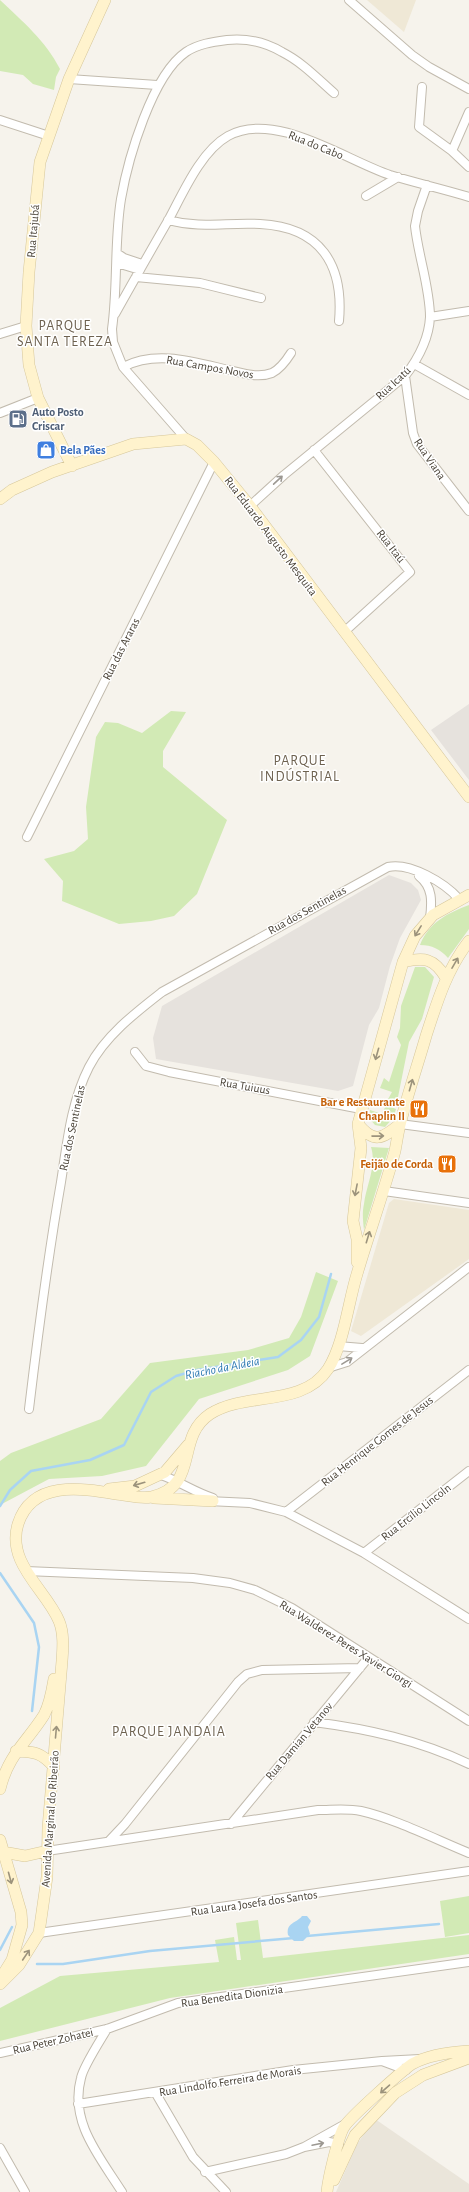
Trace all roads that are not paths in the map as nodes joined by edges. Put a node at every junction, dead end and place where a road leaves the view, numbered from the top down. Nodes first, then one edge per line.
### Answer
1 (105, 0) edge
2 (349, 0) edge
3 (70, 79) junction
4 (157, 85) junction
5 (422, 87) dead end
6 (469, 89) edge
7 (334, 93) dead end
8 (469, 112) edge
9 (0, 120) edge
10 (49, 136) junction
11 (452, 151) junction
12 (469, 167) edge
13 (398, 177) junction
14 (427, 185) junction
15 (366, 196) dead end
16 (469, 197) edge
17 (168, 220) junction
18 (118, 254) junction
19 (117, 263) junction
20 (139, 270) junction
21 (261, 298) dead end
22 (469, 311) edge
23 (114, 316) junction
24 (430, 317) junction
25 (339, 320) dead end
26 (26, 326) junction
27 (0, 334) edge
28 (291, 353) dead end
29 (414, 364) junction
30 (123, 367) junction
31 (405, 376) junction
32 (457, 387) junction
33 (469, 387) edge
34 (469, 395) edge
35 (38, 398) junction
36 (0, 413) edge
37 (186, 439) junction
38 (314, 450) junction
39 (214, 462) junction
40 (72, 466) junction
41 (0, 499) edge
42 (250, 506) junction
43 (469, 511) edge
44 (344, 632) junction
45 (469, 797) edge
46 (27, 837) dead end
47 (412, 870) junction
48 (464, 897) edge
49 (430, 918) junction
50 (469, 941) edge
51 (403, 962) junction
52 (446, 978) junction
53 (135, 1052) dead end
54 (361, 1109) junction
55 (358, 1124) junction
56 (400, 1124) junction
57 (469, 1133) edge
58 (384, 1190) junction
59 (469, 1203) edge
60 (469, 1267) edge
61 (357, 1274) junction
62 (338, 1346) junction
63 (362, 1348) junction
64 (328, 1368) junction
65 (469, 1370) edge
66 (29, 1409) dead end
67 (189, 1443) junction
68 (469, 1471) edge
69 (161, 1475) junction
70 (179, 1481) junction
71 (94, 1491) junction
72 (166, 1492) junction
73 (148, 1498) junction
74 (213, 1502) junction
75 (227, 1502) junction
76 (286, 1512) junction
77 (364, 1553) junction
78 (26, 1571) junction
79 (469, 1619) edge
80 (63, 1639) junction
81 (368, 1658) junction
82 (360, 1668) junction
83 (469, 1720) edge
84 (314, 1722) junction
85 (16, 1751) junction
86 (469, 1764) edge
87 (54, 1767) junction
88 (0, 1789) edge
89 (231, 1824) junction
90 (0, 1840) edge
91 (109, 1841) junction
92 (47, 1851) junction
93 (3, 1852) junction
94 (469, 1853) edge
95 (469, 1872) edge
96 (40, 1933) junction
97 (469, 1962) edge
98 (0, 1979) edge
99 (0, 1984) edge
100 (107, 2029) junction
101 (469, 2051) edge
102 (0, 2053) edge
103 (428, 2058) junction
104 (469, 2058) edge
105 (382, 2061) junction
106 (409, 2067) junction
107 (427, 2074) junction
108 (414, 2080) junction
109 (155, 2092) junction
110 (78, 2104) junction
111 (349, 2121) junction
112 (363, 2126) junction
113 (354, 2138) junction
114 (340, 2139) junction
115 (304, 2147) junction
116 (0, 2148) edge
117 (205, 2172) junction
118 (25, 2192) edge
119 (122, 2192) edge
120 (226, 2192) edge
121 (328, 2192) edge

1 - 3 main road, Rua Itajubá
2 - 6 street
3 - 4 street
3 - 10 main road, Rua Itajubá
4 - 7 street
4 - 18 street
5 - 11 street
8 - 11 street
9 - 10 street
10 - 26 main road, Rua Itajubá
11 - 12 street
13 - 14 street, Rua do Cabo
13 - 15 street
13 - 17 street, Rua do Cabo
14 - 16 street, Rua do Cabo
14 - 24 street, Rua Icatú
17 - 20 street, Rua do Cabo
17 - 25 street
18 - 19 street
18 - 20 street
19 - 20 street
19 - 23 street
20 - 21 street
20 - 23 street, Rua do Cabo
22 - 24 street
23 - 30 street
24 - 29 street, Rua Icatú
26 - 27 street
26 - 35 main road, Rua Itajubá
28 - 30 street, Rua Campos Novos
29 - 31 street, Rua Icatú
29 - 32 street
30 - 37 street
31 - 38 street, Rua Icatú
31 - 43 street, Rua Viana
32 - 33 street
32 - 34 street
35 - 36 street
35 - 40 main road, Rua Itajubá
37 - 39 main road, Rua Eduardo Augusto Mesquita
37 - 40 main road
42 -> 38 street, Rua Icatú
38 - 44 street, Rua Itaú
39 - 42 main road, Rua Eduardo Augusto Mesquita
39 - 46 street, Rua das Araras
40 - 41 main road
42 - 44 main road, Rua Eduardo Augusto Mesquita
44 - 45 main road, Rua Eduardo Augusto Mesquita
47 - 48 street, Rua dos Sentinelas
47 - 49 street
47 - 66 street, Rua dos Sentinelas
48 - 49 main road, Avenida Marginal do Ribeirão
49 -> 51 main road, Avenida Marginal do Ribeirão
52 -> 50 main road, Avenida Marginal do Ribeirão
51 - 52 main road
51 -> 54 main road, Avenida Marginal do Ribeirão
56 -> 52 main road, Avenida Marginal do Ribeirão
53 - 54 street, Rua Tuiuus
54 - 55 main road, Avenida Marginal do Ribeirão
55 -> 56 main road
55 -> 61 main road, Avenida Marginal do Ribeirão
56 - 57 street
56 - 58 main road, Avenida Marginal do Ribeirão
58 - 59 street
61 -> 58 main road, Avenida Marginal do Ribeirão
60 - 63 street
61 - 62 main road, Avenida Marginal do Ribeirão
62 - 63 street
62 - 64 main road, Avenida Marginal do Ribeirão
64 -> 63 street
64 - 67 main road, Avenida Marginal do Ribeirão
65 - 76 street, Rua Henrique Gomes de Jesus
67 - 69 main road, Avenida Marginal do Ribeirão
67 - 70 main road, Avenida Marginal do Ribeirão
68 - 77 street, Rua Ercílio Lincoln
69 - 70 street
69 -> 71 main road, Avenida Marginal do Ribeirão
70 - 72 main road, Avenida Marginal do Ribeirão
70 - 75 street
71 - 73 main road, Avenida Marginal do Ribeirão
71 - 78 main road, Avenida Marginal do Ribeirão
72 - 73 main road, Avenida Marginal do Ribeirão
72 - 74 street
73 - 74 main road
74 - 75 street
75 - 76 street
76 - 77 street
77 - 79 street
78 - 80 main road, Avenida Marginal do Ribeirão
78 - 81 street, Rua Walderez Peres Xavier Giorgi
80 - 85 main road, Avenida Marginal do Ribeirão
87 -> 80 main road, Avenida Marginal do Ribeirão
81 - 82 street, Rua Damian Vetanov
81 - 83 street, Rua Walderez Peres Xavier Giorgi
82 - 84 street, Rua Damian Vetanov
82 - 91 street
84 - 86 street
84 - 89 street, Rua Damian Vetanov
85 - 87 main road
85 - 88 main road, Avenida Marginal do Ribeirão
87 - 92 main road, Avenida Marginal do Ribeirão
89 - 91 street
89 - 94 street
90 - 93 main road
91 - 92 street
92 - 93 main road
92 - 96 main road, Avenida Marginal do Ribeirão
93 -> 98 main road
95 - 96 street, Rua Laura Josefa dos Santos
99 -> 96 main road, Avenida Marginal do Ribeirão
97 - 100 street, Rua Benedita Dionizia
100 - 102 street, Rua Peter Zohatei
100 - 110 street
101 - 103 main road
103 - 105 street, Rua Lindolfo Ferreira de Morais
103 - 106 main road
103 - 107 main road
104 - 107 main road
105 - 106 street, Rua Lindolfo Ferreira de Morais
105 - 109 street, Rua Lindolfo Ferreira de Morais
106 - 108 main road
106 -> 111 main road
107 - 108 main road
108 - 112 main road
109 - 110 street, Rua Lindolfo Ferreira de Morais
109 - 117 street
110 - 119 street
111 - 112 main road
111 - 114 main road
111 - 115 street
112 - 113 main road
113 - 114 main road
113 - 121 main road
115 -> 114 street
114 - 121 main road
115 - 117 street
116 - 118 street
117 - 120 street

